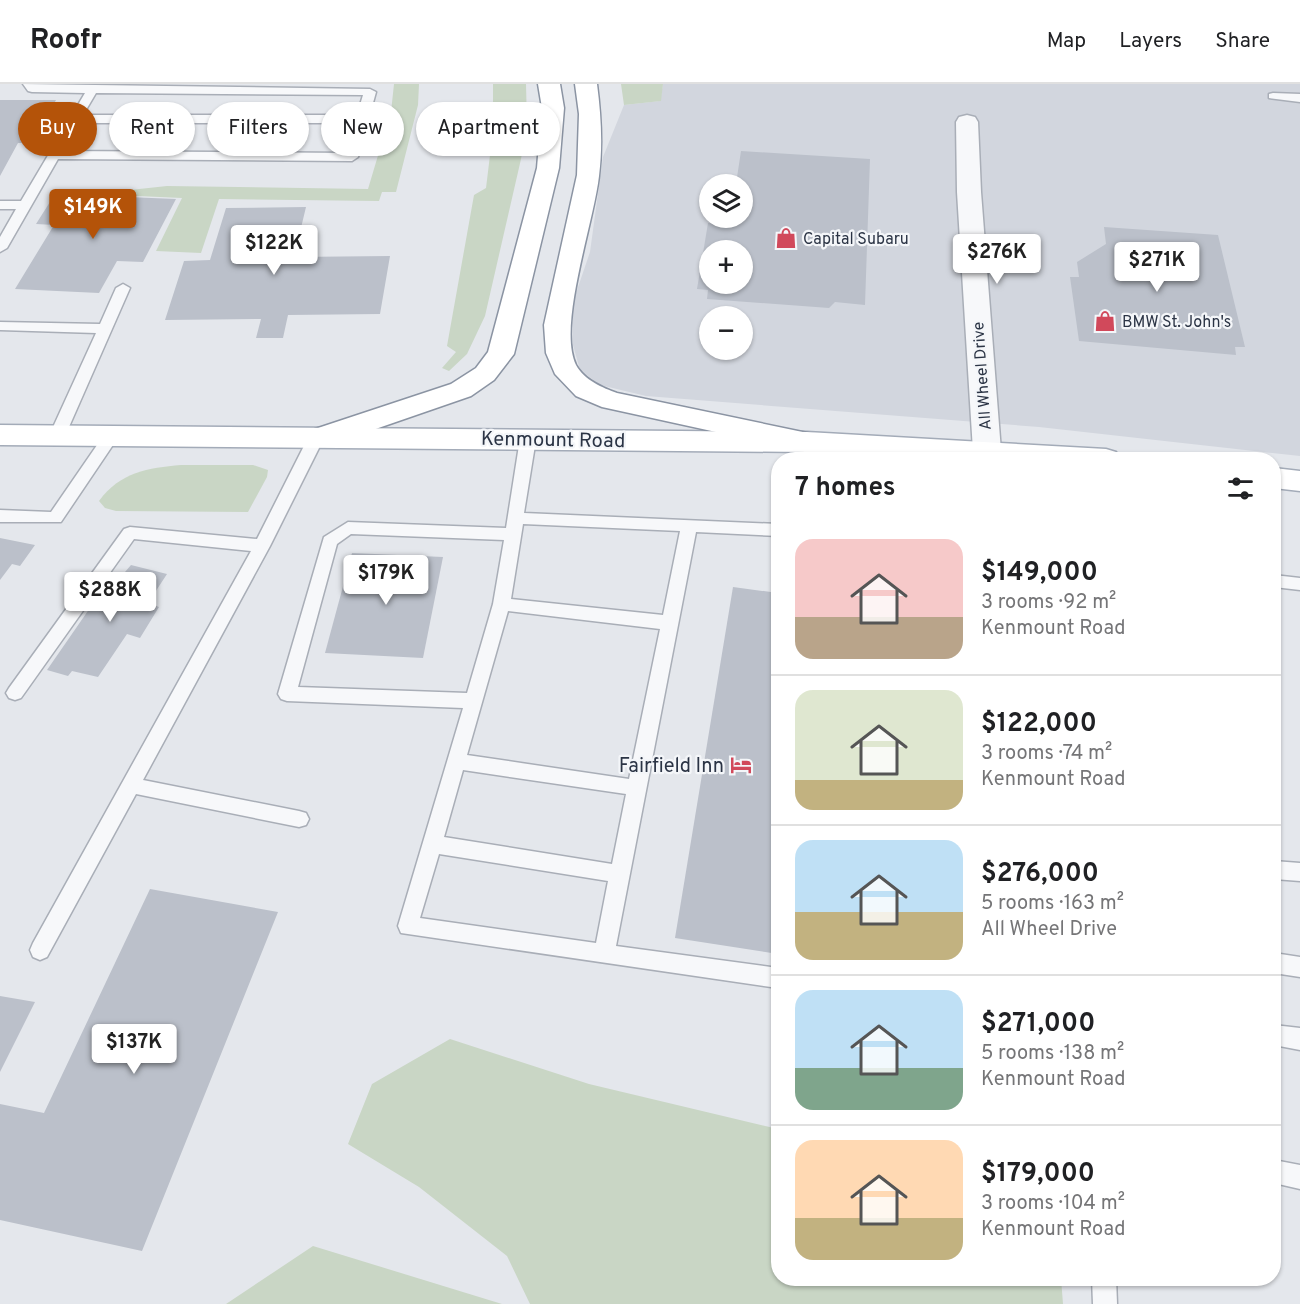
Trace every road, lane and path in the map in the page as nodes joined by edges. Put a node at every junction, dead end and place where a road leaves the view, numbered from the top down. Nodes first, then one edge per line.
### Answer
1 (29, 84) edge
2 (549, 84) edge
3 (586, 84) edge
4 (93, 89) junction
5 (1273, 96) dead end
6 (1300, 98) edge
7 (85, 102) edge
8 (367, 102) edge
9 (97, 119) edge
10 (321, 119) edge
11 (967, 122) dead end
12 (97, 155) edge
13 (54, 156) edge
14 (352, 156) edge
15 (0, 205) edge
16 (26, 205) junction
17 (0, 248) edge
18 (123, 288) dead end
19 (0, 326) edge
20 (105, 328) junction
21 (0, 435) edge
22 (57, 436) junction
23 (111, 436) junction
24 (321, 436) junction
25 (528, 439) junction
26 (807, 442) junction
27 (945, 452) edge
28 (987, 452) edge
29 (1281, 479) edge
30 (1300, 482) edge
31 (0, 516) edge
32 (514, 526) junction
33 (689, 526) junction
34 (771, 530) edge
35 (262, 546) junction
36 (1281, 583) edge
37 (1299, 588) edge
38 (502, 604) junction
39 (670, 623) junction
40 (15, 693) dead end
41 (474, 701) junction
42 (456, 761) junction
43 (130, 785) junction
44 (637, 788) junction
45 (299, 819) dead end
46 (432, 844) junction
47 (1281, 871) edge
48 (1300, 872) edge
49 (620, 874) junction
50 (40, 950) dead end
51 (604, 953) junction
52 (1281, 964) edge
53 (1300, 967) edge
54 (771, 977) edge
55 (1281, 1036) edge
56 (1300, 1039) edge
57 (1281, 1173) edge
58 (1300, 1177) edge
59 (1104, 1286) edge
60 (1105, 1304) edge

1 - 4 lane
2 - 24 main road
3 - 26 main road
4 - 7 lane
4 - 8 lane
5 - 6 lane
9 - 10 lane
11 - 28 street, All Wheel Drive
12 - 14 lane
13 - 16 lane
15 - 16 lane
16 - 17 lane
18 - 20 lane
19 - 20 lane
20 - 22 lane
21 - 22 main road, Kenmount Road
22 - 23 main road, Kenmount Road
23 - 24 main road, Kenmount Road
23 - 31 lane
24 - 25 main road, Kenmount Road
24 - 35 lane
25 - 26 main road, Kenmount Road
25 - 32 lane
26 - 27 main road, Kenmount Road
29 - 30 main road
32 - 33 lane
32 - 38 lane
32 - 41 lane
33 - 34 lane
33 - 39 lane
35 - 40 lane
35 - 43 lane
36 - 37 lane
38 - 39 lane
38 - 41 lane
39 - 44 lane
41 - 42 lane
42 - 44 lane
42 - 46 lane
43 - 45 lane
43 - 50 lane
44 - 49 lane
46 - 49 lane
46 - 51 lane
47 - 48 lane
49 - 51 lane
51 - 54 lane
52 - 53 lane
55 - 56 lane
57 - 58 lane
59 - 60 lane

